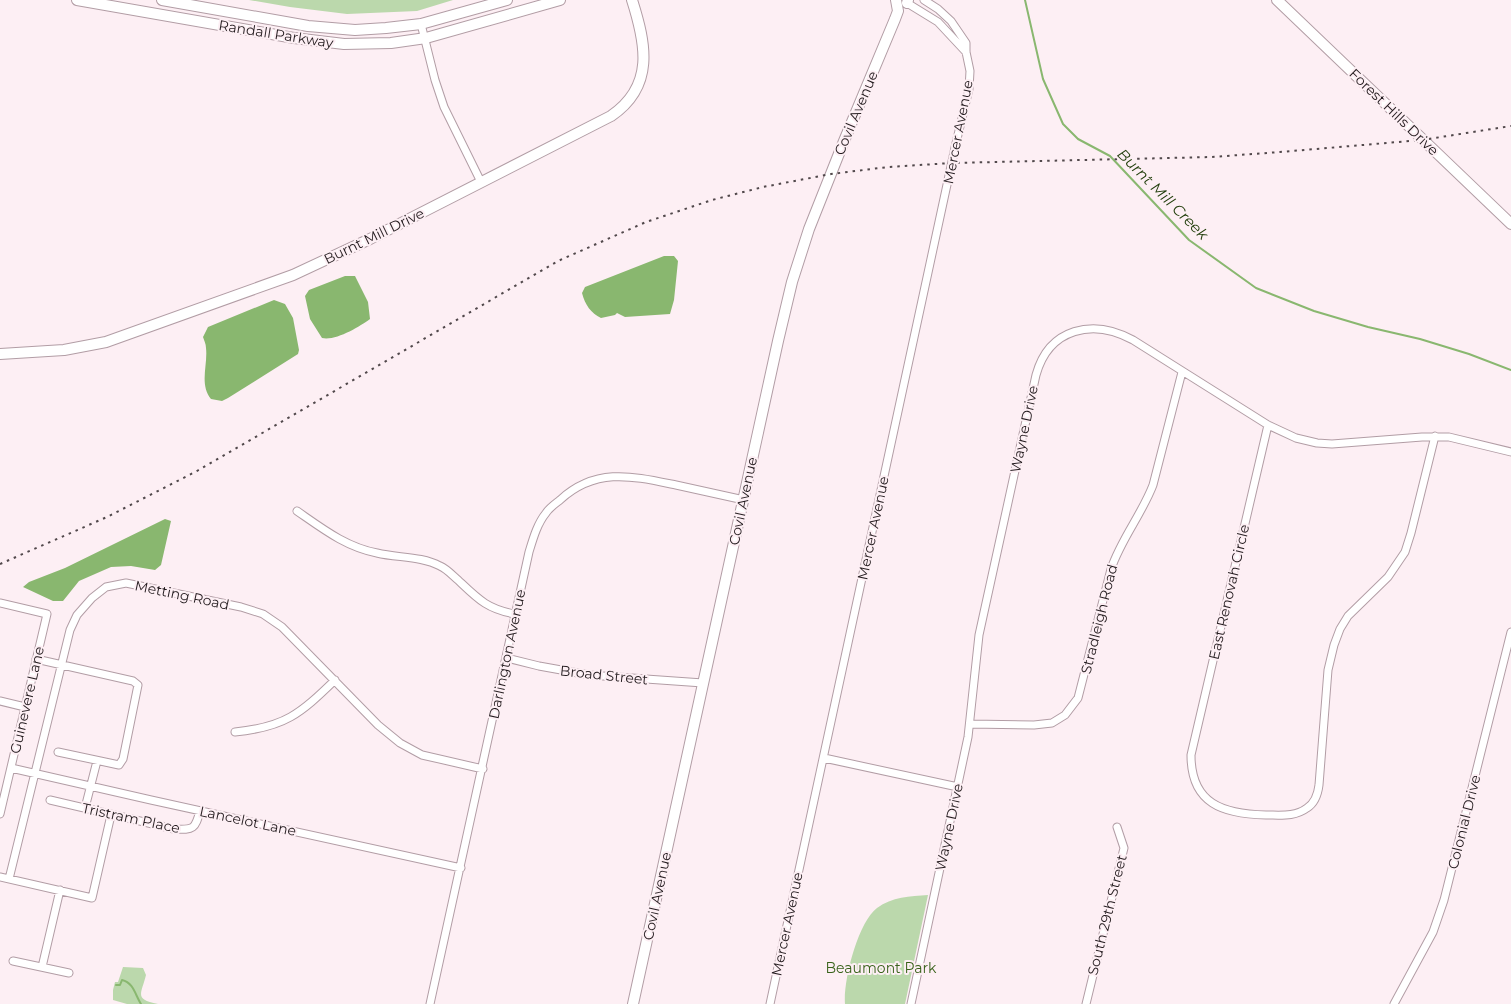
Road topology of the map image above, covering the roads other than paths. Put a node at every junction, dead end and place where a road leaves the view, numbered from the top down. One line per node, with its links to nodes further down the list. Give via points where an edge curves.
1 (77, 0): 10 (main road, Randall Parkway, via 313,42 376,44)
2 (162, 0): 9 (main road, Randall Parkway, via 321,28 368,29)
3 (507, 0): 9 (main road, Randall Parkway)
4 (560, 0): 10 (main road, Randall Parkway)
5 (632, 0): 12 (main road, Burnt Mill Drive, via 641,28 644,55 632,98 611,116)
6 (924, 0): 11 (street, Mercer Avenue, via 951,21 966,43)
7 (1277, 0): 13 (main road, Forest Hills Drive)
8 (901, 3): 11 (street, via 938,22); 19 (main road, Covil Avenue, via 816,210 798,263)
9 (421, 24): 10 (street)
10 (426, 38): 12 (street, via 444,106)
11 (966, 52): 34 (street, Mercer Avenue, via 969,89)
12 (481, 182): 14 (main road, Burnt Mill Drive, via 335,256 249,292 106,342 64,350)
13 (1511, 224)
14 (0, 354)
15 (1182, 372): 16 (street, Wayne Drive); 31 (street, Stradleigh Road, via 1153,485 1111,569 1076,703 1066,716 1048,724); 31 (street, Wayne Drive, via 1126,336 1100,328 1076,331 1049,348 1036,375 979,635)
16 (1268, 425): 17 (street, Wayne Drive, via 1296,438 1317,443); 17 (street, East Renovah Circle, via 1191,759 1198,789 1214,805 1251,815 1292,815 1313,802 1319,785 1328,670 1334,644 1348,616 1388,577 1404,552)
17 (1435, 436): 18 (street, Wayne Drive)
18 (1511, 452)
19 (744, 500): 22 (street, Darlington Avenue, via 643,478 621,476 584,483 546,513 537,528); 28 (main road, Covil Avenue)
20 (297, 511): 22 (street, via 354,546 440,565 482,602 498,611)
21 (0, 603): 25 (street, Guinevere Lane, via 47,614)
22 (515, 614): 24 (street, Darlington Avenue)
23 (1511, 632): 59 (street, Colonial Drive, via 1444,900 1433,932)
24 (506, 658): 28 (street, Broad Street, via 589,675); 37 (street, Darlington Avenue)
25 (36, 659): 26 (street); 30 (street, Guinevere Lane)
26 (62, 665): 27 (street, Metting Road, via 76,616 106,587 126,583 263,614 282,626); 35 (street, via 133,681 138,685 123,759 119,765); 38 (street, Metting Road)
27 (335, 680): 32 (street, via 293,717); 37 (street, Metting Road, via 383,730 409,750)
28 (703, 683): 55 (main road, Covil Avenue)
29 (0, 701): 30 (street)
30 (25, 707): 36 (street, Guinevere Lane)
31 (970, 724): 40 (street, Wayne Drive)
32 (235, 732)
33 (58, 752): 35 (street)
34 (824, 758): 40 (street); 56 (street, Mercer Avenue)
35 (97, 761): 39 (street)
36 (11, 768): 38 (street, Lancelot Lane); 44 (street, Guinevere Lane)
37 (483, 770): 47 (street, Darlington Avenue)
38 (36, 774): 39 (street, Lancelot Lane); 49 (street, Metting Road)
39 (91, 786): 42 (street); 43 (street, Lancelot Lane)
40 (958, 787): 57 (street, Wayne Drive)
41 (50, 800): 42 (street, Tristram Place)
42 (85, 808): 45 (street, Tristram Place)
43 (200, 811): 45 (street, Tristram Place, via 196,826 186,830); 47 (street, Lancelot Lane)
44 (0, 814)
45 (111, 815): 50 (street, via 92,898)
46 (1117, 827): 58 (street, South 29th Street, via 1124,848)
47 (461, 868): 54 (street, Darlington Avenue)
48 (0, 877): 49 (street)
49 (9, 879): 50 (street)
50 (60, 890): 52 (street)
51 (13, 961): 52 (street)
52 (42, 967): 53 (street)
53 (69, 973)
54 (430, 1004)
55 (633, 1004)
56 (770, 1004)
57 (911, 1004)
58 (1086, 1004)
59 (1394, 1004)

